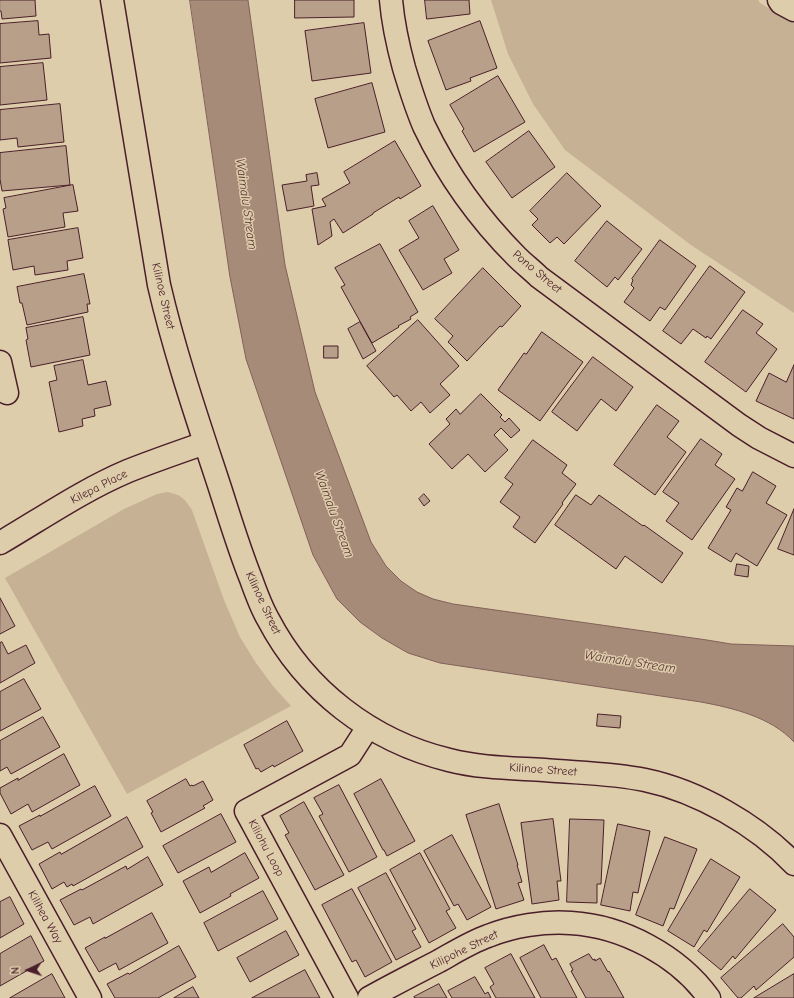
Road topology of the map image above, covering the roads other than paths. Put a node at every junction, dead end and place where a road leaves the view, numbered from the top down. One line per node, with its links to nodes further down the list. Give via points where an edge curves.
1 (112, 0): 7 (street, Kilinoe Street, via 158,285)
2 (391, 0): 8 (street, Pono Street, via 399,51 424,125 453,177 495,234 544,281 739,425)
3 (779, 0): 4 (street)
4 (794, 10)
5 (0, 362): 6 (street)
6 (7, 393)
7 (205, 443): 9 (street, Kilepa Place, via 127,472 82,494); 10 (street, Kilinoe Street, via 244,563 267,618 299,667 318,688)
8 (794, 456)
9 (0, 544)
10 (368, 727): 12 (street, Kilinoe Street, via 412,749 450,761 619,776 673,788 720,808 745,823); 14 (street, Kiliohu Loop, via 350,755 246,811)
11 (0, 835): 13 (street, Kilihea Way)
12 (794, 864)
13 (90, 998)
14 (347, 998)
15 (369, 998): 16 (street, Kilipohe Street, via 487,936 525,926 571,923 599,927 625,935 650,947 669,958)
16 (709, 998)

